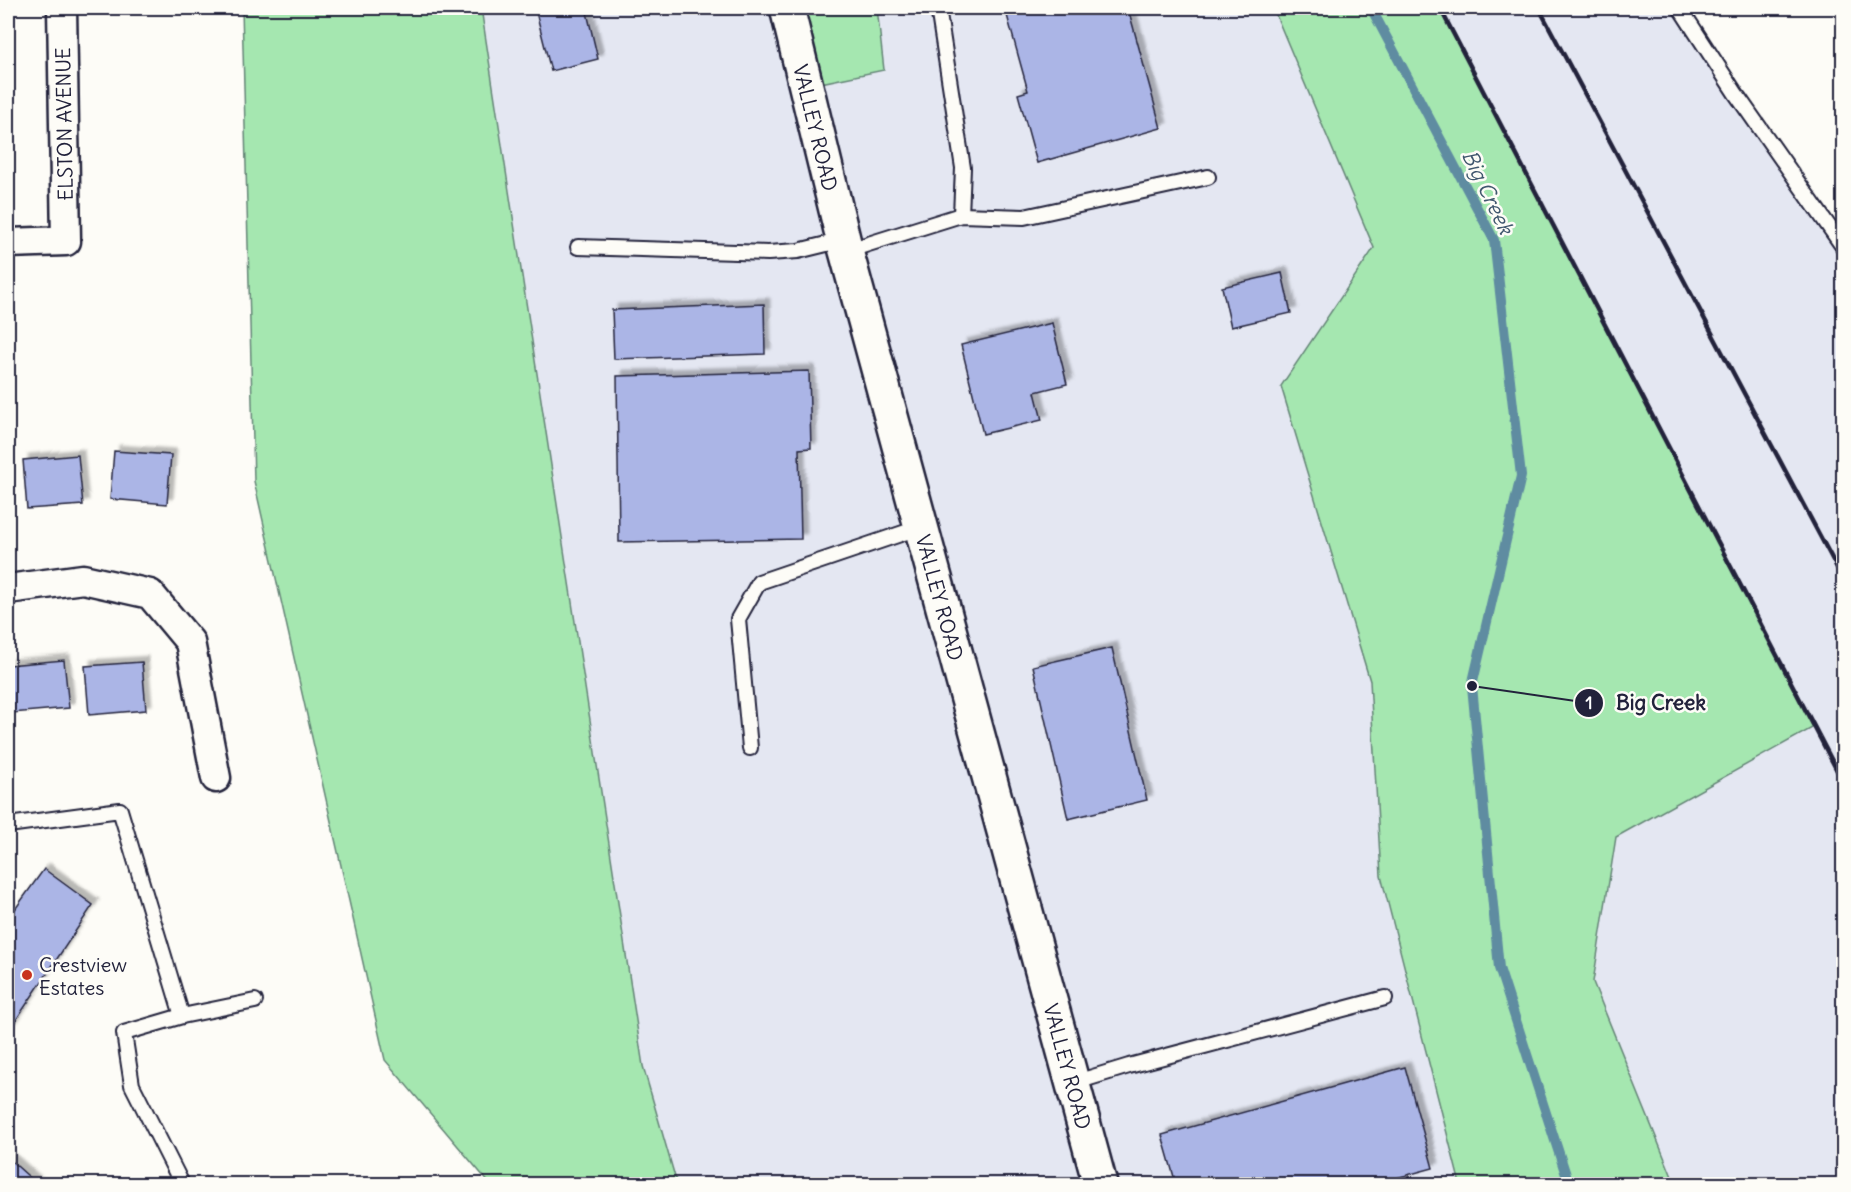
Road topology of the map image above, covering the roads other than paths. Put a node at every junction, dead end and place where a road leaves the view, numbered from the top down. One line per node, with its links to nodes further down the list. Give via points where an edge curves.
1 (62, 8): 7 (street, ELSTON AVENUE, via 66,241)
2 (787, 8): 8 (street, VALLEY ROAD)
3 (938, 8): 6 (lane, via 963,168)
4 (1680, 8): 10 (lane)
5 (1208, 177): 6 (lane, via 1024,217)
6 (960, 215): 8 (lane)
7 (8, 243)
8 (845, 245): 9 (lane, via 768,253); 11 (street, VALLEY ROAD)
9 (578, 248)
10 (1844, 248)
11 (921, 527): 13 (lane, via 759,582 738,619); 19 (street, VALLEY ROAD)
12 (8, 589): 14 (street, via 83,579 150,594 190,642)
13 (750, 748)
14 (216, 777)
15 (8, 825): 18 (lane, via 120,810)
16 (1385, 998): 19 (lane)
17 (255, 1001): 18 (lane)
18 (182, 1017): 20 (lane, via 124,1033 132,1085)
19 (1073, 1083): 21 (street, VALLEY ROAD)
20 (182, 1185)
21 (1100, 1185)

